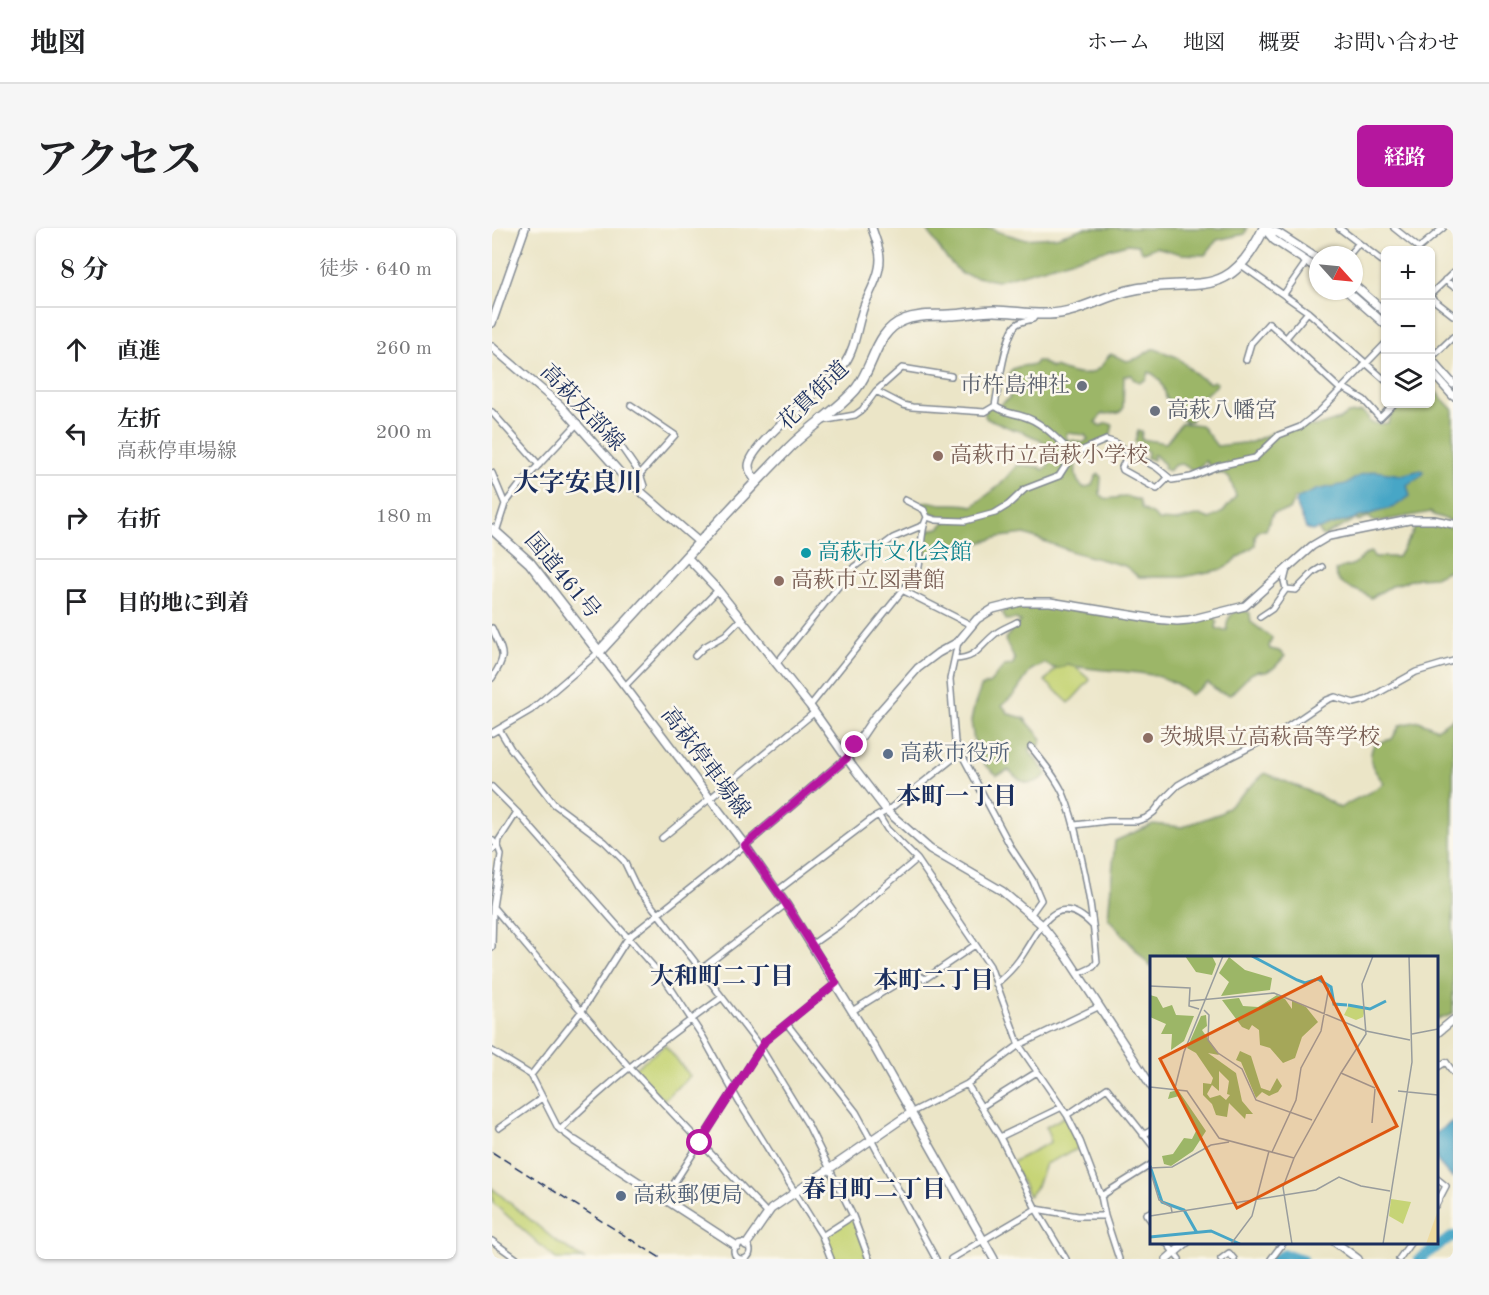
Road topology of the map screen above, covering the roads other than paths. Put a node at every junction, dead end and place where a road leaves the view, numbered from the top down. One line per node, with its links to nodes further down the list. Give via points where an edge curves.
1 (525, 228): 27 (street)
2 (872, 228): 56 (street, via 880,260 851,352 839,370 752,456 749,465)
3 (1264, 228): 10 (street); 12 (street, via 1274,240); 13 (highway, 花貫街道)
4 (1340, 228): 7 (street)
5 (1394, 228): 8 (street)
6 (1443, 228): 9 (street)
7 (1358, 244): 11 (street)
8 (1415, 246)
9 (1422, 246)
10 (1309, 253)
11 (1381, 260)
12 (1307, 261): 19 (street)
13 (1241, 265): 19 (street); 24 (highway, 花貫街道, via 1208,284 1125,291 1065,312)
14 (1453, 273): 15 (street)
15 (1445, 280): 16 (street); 17 (street)
16 (1453, 286)
17 (1435, 291)
18 (1363, 293): 22 (street)
19 (1284, 294): 23 (street)
20 (1435, 299): 25 (street)
21 (1357, 300): 26 (street)
22 (1381, 309)
23 (1308, 312): 28 (street); 34 (street)
24 (1036, 314): 44 (street, via 1014,327); 47 (highway, 花貫街道, via 992,311 904,320 886,332 867,375 855,390)
25 (1453, 315)
26 (1381, 321)
27 (492, 324)
28 (1286, 338): 33 (street, via 1269,322 1251,343); 40 (street)
29 (1453, 338): 32 (street)
30 (492, 347): 48 (street, 高萩友部線)
31 (1381, 348): 34 (street)
32 (1435, 354)
33 (1246, 360)
34 (1367, 363): 38 (street); 40 (street)
35 (1435, 363): 39 (street)
36 (1435, 375): 42 (street)
37 (951, 376): 41 (street, via 902,368)
38 (1381, 376)
39 (1453, 384)
40 (1342, 389): 45 (street, via 1364,400 1380,418); 55 (street, via 1300,427 1279,435 1255,458 1188,478)
41 (876, 391): 44 (street, via 912,407 985,412); 47 (street, via 855,415)
42 (1453, 396)
43 (631, 405): 54 (street, via 675,435)
44 (995, 406): 51 (street, via 1040,425)
45 (1390, 408)
46 (492, 412): 52 (street)
47 (819, 421): 56 (highway, 花貫街道)
48 (578, 423): 52 (street); 57 (street, 高萩友部線)
49 (613, 435): 54 (street)
50 (1129, 453): 51 (street, via 1106,440); 55 (street); 55 (street, via 1122,466 1135,478 1157,489)
51 (1073, 454): 60 (street, via 1059,476 1025,489 995,513 965,521)
52 (539, 465): 59 (street)
53 (492, 473): 59 (street)
54 (640, 474): 57 (street, via 644,486)
55 (1168, 478)
56 (757, 482): 64 (highway, 花貫街道)
57 (639, 491): 64 (street, 高萩友部線)
58 (905, 500): 60 (street, via 924,510)
59 (505, 504): 63 (street)
60 (927, 517): 62 (street)
61 (1453, 524): 67 (street, via 1409,520 1329,536)
62 (924, 525): 70 (street, via 918,571); 81 (street, via 893,538 854,567)
63 (494, 531): 77 (highway, 国道461号, via 530,563)
64 (700, 543): 65 (highway, 花貫街道)
65 (687, 557): 69 (street); 77 (highway, 花貫街道)
66 (1322, 567): 68 (street, via 1296,590)
67 (1287, 569): 68 (street); 74 (street, via 1245,606 1189,620 1036,601 993,609)
68 (1286, 589): 71 (street, via 1272,609)
69 (718, 590): 72 (street); 83 (street)
70 (904, 591): 74 (street); 84 (street)
71 (1260, 617)
72 (741, 619): 78 (street); 81 (street)
73 (1017, 622): 79 (street, via 996,633 973,656)
74 (971, 625): 76 (street)
75 (492, 628): 82 (street, via 503,660)
76 (958, 642): 79 (street); 89 (street, via 928,660 907,679)
77 (599, 652): 83 (street, 高萩停車場線); 85 (street, via 531,710)
78 (695, 656)
79 (955, 659): 88 (street, via 950,695 953,733)
80 (1453, 661): 95 (street, via 1416,672 1366,700 1327,700 1280,732 1178,785 1146,818)
81 (776, 664): 84 (street)
82 (492, 678)
83 (625, 686): 91 (street, 高萩停車場線)
84 (813, 709): 89 (street); 91 (street)
85 (499, 729): 86 (street); 106 (street, via 554,804 624,861 637,888)
86 (492, 734)
87 (1031, 747): 95 (street, via 1052,774)
88 (960, 753): 92 (street); 105 (street, via 1039,892 1041,900)
89 (847, 758): 92 (street); 98 (street)
90 (492, 787): 93 (street)
91 (710, 799): 96 (street); 98 (street, 高萩停車場線)
92 (887, 811): 94 (street); 105 (street, via 930,849 1002,891)
93 (517, 812): 99 (street); 109 (street)
94 (879, 816): 101 (street); 102 (street)
95 (1075, 825): 108 (street)
96 (662, 838)
97 (492, 840): 99 (street)
98 (745, 845): 102 (street, 高萩停車場線); 106 (street)
99 (498, 846): 100 (street); 104 (street, via 501,855)
100 (492, 850)
101 (916, 859): 110 (street); 111 (street)
102 (777, 891): 103 (street, 高萩停車場線)
103 (786, 904): 110 (street, 高萩停車場線); 113 (street)
104 (493, 907): 112 (street); 120 (street)
105 (1031, 914): 107 (street)
106 (659, 915): 109 (street); 113 (street)
107 (1041, 924): 108 (street, via 1060,912 1072,912); 114 (street); 116 (street, via 1019,960)
108 (1094, 928): 114 (street, via 1097,962)
109 (628, 938): 120 (street); 121 (street, via 666,981)
110 (811, 945): 115 (street, 高萩停車場線)
111 (975, 945): 116 (street, via 990,966); 119 (street, via 925,979 914,973)
112 (492, 947)
113 (700, 970): 117 (street)
114 (1078, 974): 118 (street)
115 (836, 983): 119 (street, 高萩停車場線); 123 (street)
116 (996, 984): 125 (street)
117 (721, 998): 121 (street); 126 (street)
118 (1098, 1006): 125 (street); 134 (street)
119 (852, 1011): 139 (street, 高萩停車場線)
120 (581, 1012): 128 (street); 132 (street)
121 (691, 1020): 128 (street); 135 (street)
122 (1453, 1020): 124 (street)
123 (787, 1023): 126 (street); 146 (street, via 851,1104)
124 (1438, 1033)
125 (1019, 1045): 130 (street); 133 (street)
126 (761, 1048): 135 (street); 151 (street, via 798,1106)
127 (492, 1051): 132 (street)
128 (629, 1067): 142 (street); 148 (street)
129 (1438, 1067): 131 (street, via 1446,1062)
130 (1037, 1072): 137 (street); 138 (street)
131 (1453, 1072)
132 (531, 1075): 136 (street)
133 (967, 1084): 137 (street); 139 (street)
134 (1150, 1084)
135 (733, 1091): 148 (street); 153 (street)
136 (542, 1098): 141 (street); 142 (street)
137 (981, 1107): 145 (street)
138 (1060, 1108): 140 (street); 145 (street)
139 (912, 1112): 146 (street); 162 (street, 高萩停車場線)
140 (1067, 1115): 144 (street, via 1107,1088); 154 (street)
141 (499, 1128)
142 (560, 1130): 147 (street)
143 (1150, 1131): 144 (street)
144 (1143, 1135): 149 (street)
145 (1000, 1137): 157 (street)
146 (872, 1140): 151 (street); 175 (street)
147 (575, 1141): 155 (street)
148 (700, 1143): 155 (street); 158 (street)
149 (1150, 1143)
150 (1150, 1165): 154 (street)
151 (830, 1168): 153 (street); 159 (street)
152 (1438, 1179): 156 (street, via 1446,1186)
153 (795, 1192): 158 (street); 161 (street)
154 (1101, 1196): 160 (street)
155 (664, 1200): 169 (street)
156 (1438, 1203)
157 (1036, 1209): 160 (street); 162 (street); 178 (street)
158 (767, 1213): 168 (street)
159 (853, 1216): 161 (street); 174 (street)
160 (1105, 1216): 179 (street)
161 (822, 1236): 173 (street)
162 (983, 1240): 176 (street); 177 (street, 高萩停車場線)
163 (492, 1241): 171 (street)
164 (1168, 1244): 170 (street)
165 (1282, 1244): 183 (street)
166 (1338, 1244): 184 (street)
167 (1408, 1244): 185 (street)
168 (746, 1245): 169 (street); 172 (street, via 749,1254)
169 (737, 1246): 172 (street, via 736,1255)
170 (1177, 1256): 180 (street)
171 (517, 1259)
172 (743, 1259)
173 (831, 1259)
174 (869, 1259)
175 (936, 1259)
176 (951, 1259)
177 (994, 1259)
178 (1066, 1259)
179 (1119, 1259)
180 (1167, 1259)
181 (1221, 1259): 182 (street, via 1229,1253)
182 (1234, 1259)
183 (1271, 1259)
184 (1358, 1259)
185 (1399, 1259)

